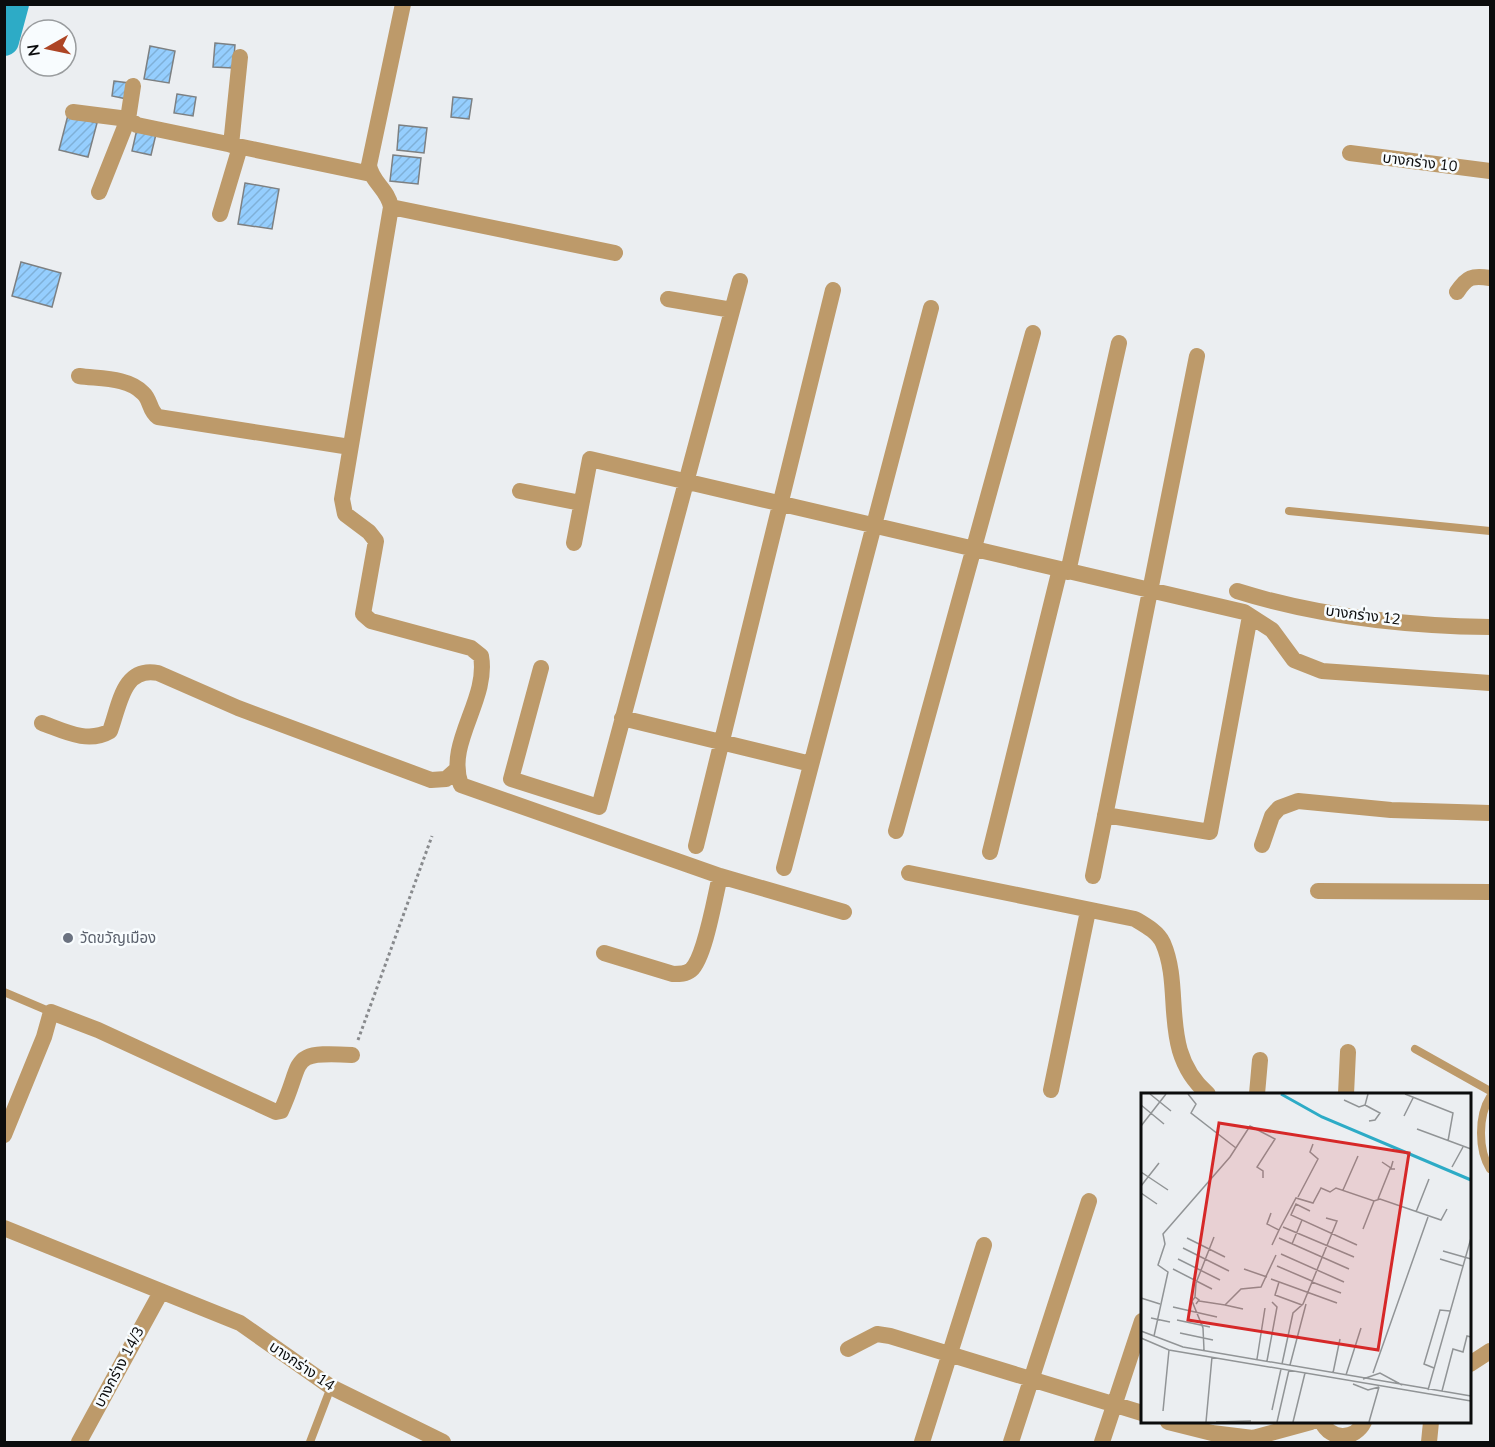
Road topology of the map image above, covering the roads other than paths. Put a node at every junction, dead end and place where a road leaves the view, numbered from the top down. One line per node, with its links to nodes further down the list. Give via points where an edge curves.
1 (403, 4): 9 (street, via 369,165)
2 (240, 57): 6 (street)
3 (133, 86): 5 (street)
4 (73, 112): 5 (street)
5 (128, 119): 6 (street); 10 (street)
6 (235, 146): 9 (street); 12 (street)
7 (1350, 153): 8 (street, บางกร่าง 10)
8 (1491, 171)
9 (371, 174): 11 (street, via 389,195)
10 (99, 192)
11 (391, 207): 13 (street); 25 (street)
12 (220, 214)
13 (615, 253)
14 (1491, 278): 17 (street, via 1471,276)
15 (740, 281): 20 (street)
16 (833, 290): 29 (street)
17 (1457, 292)
18 (668, 299): 20 (street)
19 (930, 308): 31 (street)
20 (732, 310): 26 (street)
21 (1033, 333): 34 (street)
22 (1119, 343): 35 (street)
23 (1197, 356): 36 (street)
24 (79, 376): 25 (street, via 126,383 143,393 158,417)
25 (350, 447): 46 (street, via 342,499 345,514 376,541 363,614 371,621 471,648 482,656 479,689)
26 (686, 481): 28 (street, via 590,459); 29 (street); 42 (street)
27 (520, 490): 28 (street)
28 (581, 503): 33 (street)
29 (781, 504): 31 (street); 44 (street)
30 (1289, 511): 32 (lane)
31 (874, 525): 34 (street); 45 (street)
32 (1491, 531)
33 (574, 543)
34 (974, 549): 35 (street); 49 (street)
35 (1064, 571): 36 (street); 52 (street)
36 (1149, 591): 38 (street); 48 (street)
37 (1237, 591): 39 (street, บางกร่าง 12, via 1330,612 1455,627)
38 (1250, 616): 41 (street, via 1272,630 1294,660 1322,671); 48 (street, via 1210,832)
39 (1491, 627)
40 (541, 668): 42 (street, via 512,779 599,807)
41 (1491, 683)
42 (622, 718): 44 (street)
43 (42, 723): 46 (street, via 83,737 105,734 110,731 128,681 146,671 431,780 446,779)
44 (722, 743): 45 (street); 51 (street)
45 (811, 764): 53 (street)
46 (455, 771): 55 (street, via 461,785)
47 (1491, 813): 50 (street, via 1391,810 1298,801 1279,808 1272,816)
48 (1105, 815): 56 (street)
49 (896, 831)
50 (1262, 844)
51 (696, 846)
52 (990, 852)
53 (784, 868)
54 (909, 873): 59 (street)
55 (720, 876): 60 (street); 61 (street, via 693,969 673,974)
56 (1093, 876)
57 (1318, 891): 58 (street)
58 (1491, 892)
59 (1088, 911): 68 (street); 70 (street, via 1135,919 1162,942 1177,1042 1191,1074)
60 (844, 912)
61 (604, 953)
62 (4, 992): 63 (lane)
63 (51, 1012): 66 (street, via 276,1112 281,1111 299,1062 321,1053); 74 (street)
64 (1415, 1049): 69 (lane)
65 (1348, 1052): 72 (street)
66 (352, 1055)
67 (1260, 1060): 71 (street)
68 (1051, 1090)
69 (1491, 1092)
70 (1206, 1093)
71 (1257, 1093)
72 (1346, 1093)
73 (1491, 1097): 75 (lane, via 1482,1120 1482,1143 1485,1161)
74 (4, 1135)
75 (1491, 1169)
76 (1089, 1201): 85 (street)
77 (4, 1228): 79 (street, บางกร่าง 14)
78 (984, 1245): 83 (street)
79 (161, 1292): 86 (street, บางกร่าง 14, via 240,1323); 97 (street, บางกร่าง 14/3)
80 (1141, 1327): 87 (street)
81 (848, 1349): 83 (street, via 877,1334)
82 (1491, 1351): 84 (street)
83 (951, 1355): 85 (street); 100 (street)
84 (1471, 1363)
85 (1032, 1378): 87 (street); 101 (street)
86 (331, 1387): 98 (lane); 99 (street, บางกร่าง 14)
87 (1115, 1403): 88 (street); 102 (street)
88 (1141, 1412)
89 (1171, 1423): 94 (street)
90 (1308, 1423): 96 (street)
91 (1323, 1423): 95 (street)
92 (1363, 1423): 95 (street, via 1358,1431)
93 (1431, 1423): 103 (street)
94 (1197, 1431): 96 (street)
95 (1342, 1439)
96 (1253, 1440)
97 (78, 1443)
98 (310, 1443)
99 (443, 1443)
100 (922, 1443)
101 (1011, 1443)
102 (1102, 1443)
103 (1429, 1443)

